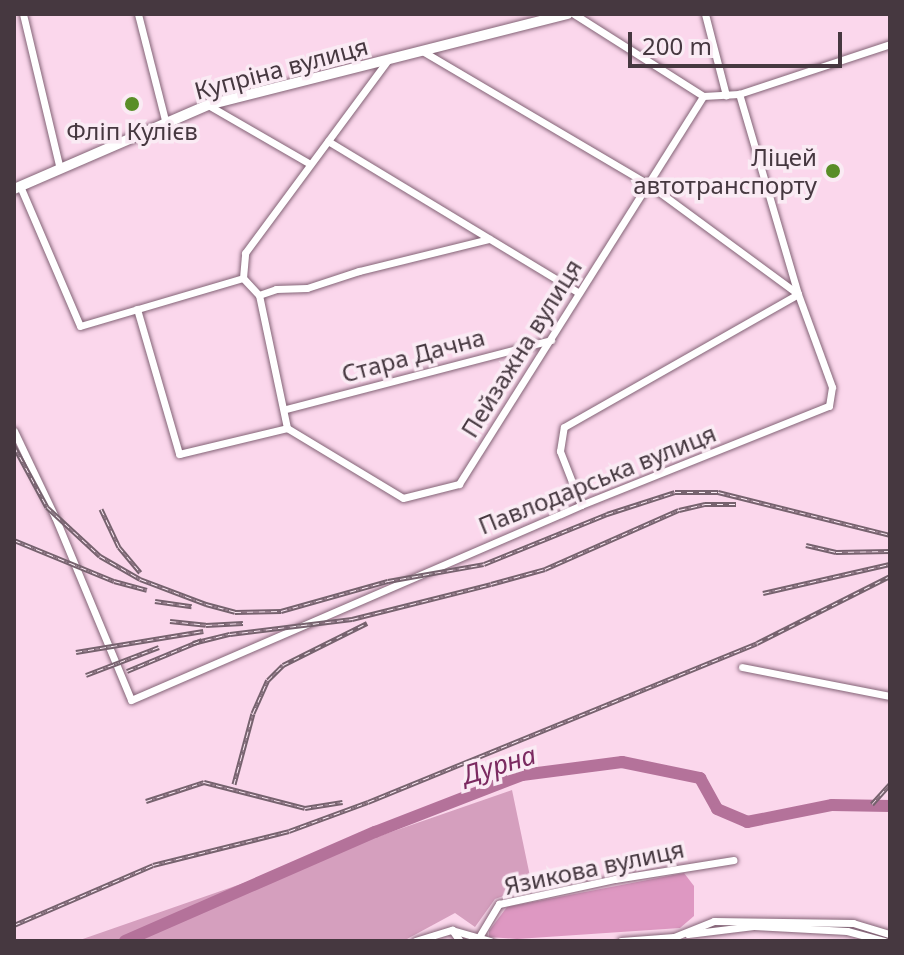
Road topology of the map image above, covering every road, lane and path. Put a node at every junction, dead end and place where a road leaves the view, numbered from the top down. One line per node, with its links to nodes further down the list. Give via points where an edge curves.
1 (23, 14): 16 (street)
2 (138, 14): 13 (street)
3 (568, 14): 7 (main road, Купріна вулиця)
4 (574, 14): 11 (street)
5 (705, 14): 10 (street)
6 (890, 44): 9 (street)
7 (422, 51): 8 (main road, Купріна вулиця); 17 (street)
8 (388, 60): 12 (main road, Купріна вулиця); 14 (street)
9 (739, 94): 10 (street); 22 (street)
10 (726, 95): 11 (street)
11 (703, 96): 17 (street, Пейзажна вулиця)
12 (208, 105): 13 (main road, Купріна вулиця); 15 (street)
13 (166, 124): 16 (main road, Купріна вулиця)
14 (328, 141): 15 (street); 19 (street)
15 (310, 164): 20 (street, via 245,253)
16 (60, 169): 18 (main road, Купріна вулиця)
17 (648, 184): 21 (street, Пейзажна вулиця); 22 (street)
18 (17, 188): 24 (street, via 80,326)
19 (489, 239): 21 (street); 23 (street, via 307,288)
20 (243, 278): 23 (street); 24 (street)
21 (579, 293): 25 (street, Пейзажна вулиця)
22 (798, 294): 29 (street, via 564,427 560,451); 29 (street, Павлодарська вулиця, via 832,387 829,406)
23 (259, 295): 26 (street)
24 (137, 309): 27 (street, via 179,454)
25 (551, 340): 26 (street, Стара Дачна); 27 (street, Пейзажна вулиця, via 459,484 403,498)
26 (286, 409): 27 (street)
27 (287, 428)
28 (14, 431): 29 (street, Павлодарська вулиця, via 131,700)
29 (581, 505)
30 (742, 667): 31 (street)
31 (890, 696)
32 (733, 860): 36 (street, Язикова вулиця, via 499,904)
33 (452, 930): 36 (street); 38 (street); 39 (street)
34 (711, 930): 37 (street); 42 (street); 43 (street, via 792,927 847,931)
35 (890, 934): 37 (street, via 853,923 783,920 714,921)
36 (479, 937): 40 (street)
37 (674, 937): 41 (street)
38 (415, 941)
39 (460, 941)
40 (490, 941)
41 (621, 941)
42 (713, 941)
43 (881, 941)

